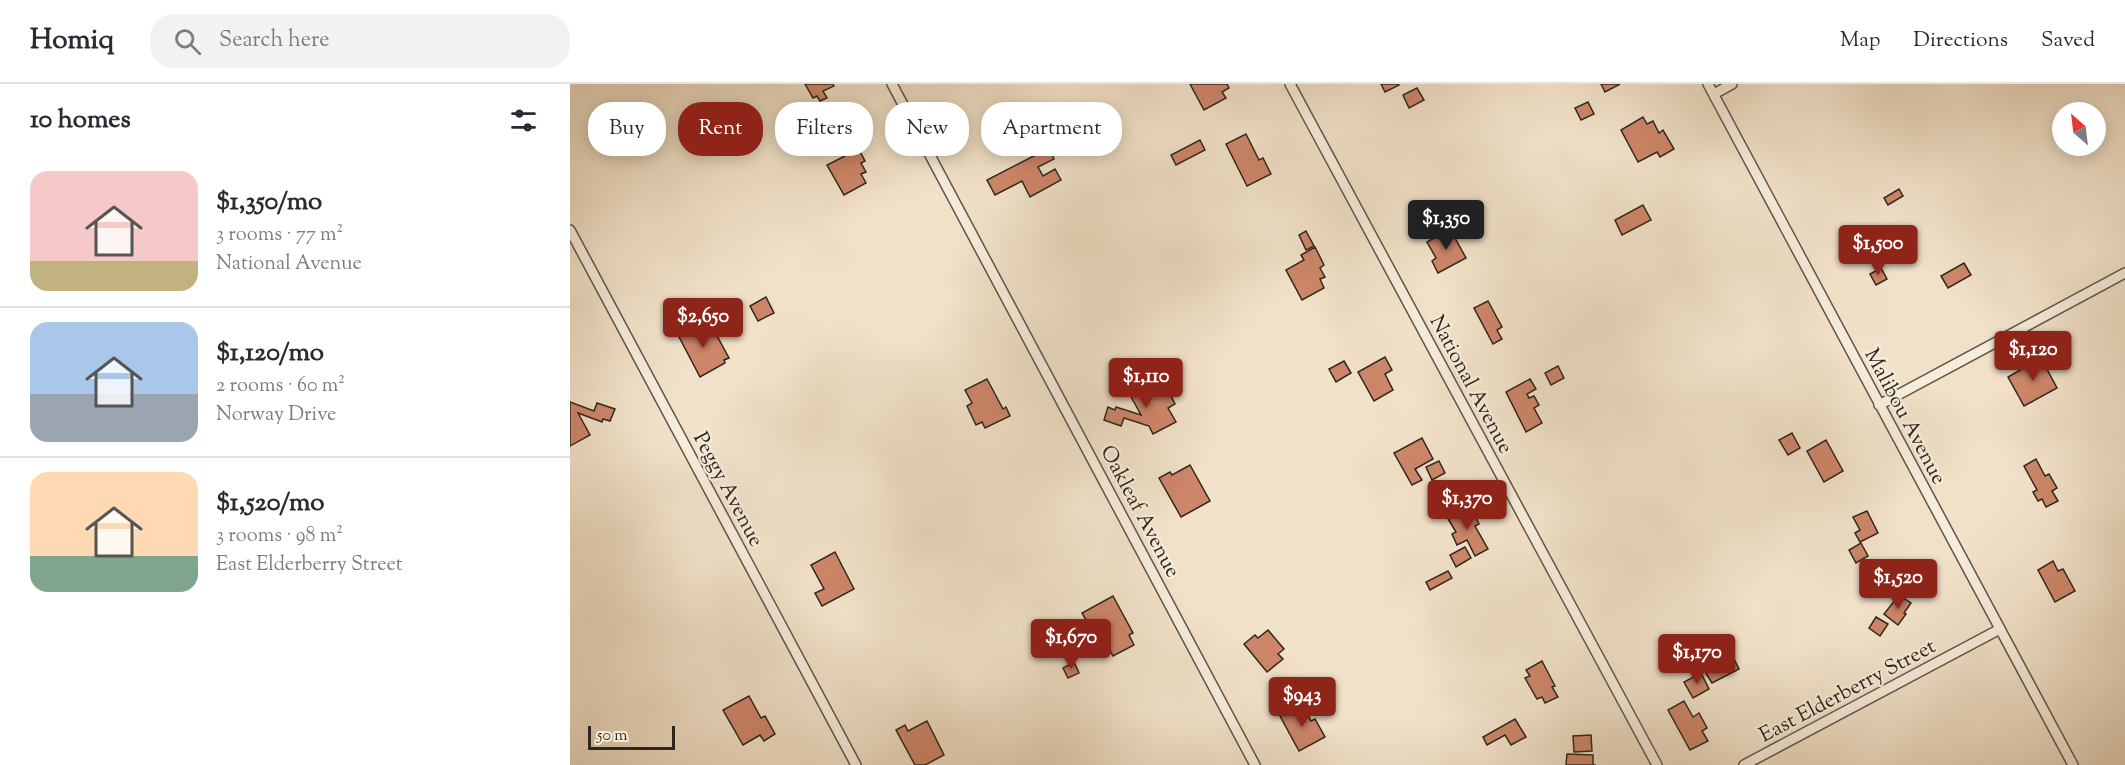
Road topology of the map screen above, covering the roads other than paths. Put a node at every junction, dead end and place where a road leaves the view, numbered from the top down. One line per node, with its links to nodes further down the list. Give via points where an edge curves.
1 (892, 84): 11 (street, Oakleaf Avenue)
2 (1290, 84): 12 (street, National Avenue)
3 (1708, 84): 5 (street, Malibou Avenue)
4 (1732, 84): 5 (street)
5 (1714, 94): 8 (street, Malibou Avenue)
6 (570, 230): 10 (street, Peggy Avenue)
7 (2125, 273): 8 (street)
8 (1879, 405): 9 (street, Malibou Avenue)
9 (2000, 629): 13 (street, East Elderberry Street); 14 (street, Malibou Avenue)
10 (856, 765)
11 (1256, 765)
12 (1656, 765)
13 (1744, 765)
14 (2073, 765)

